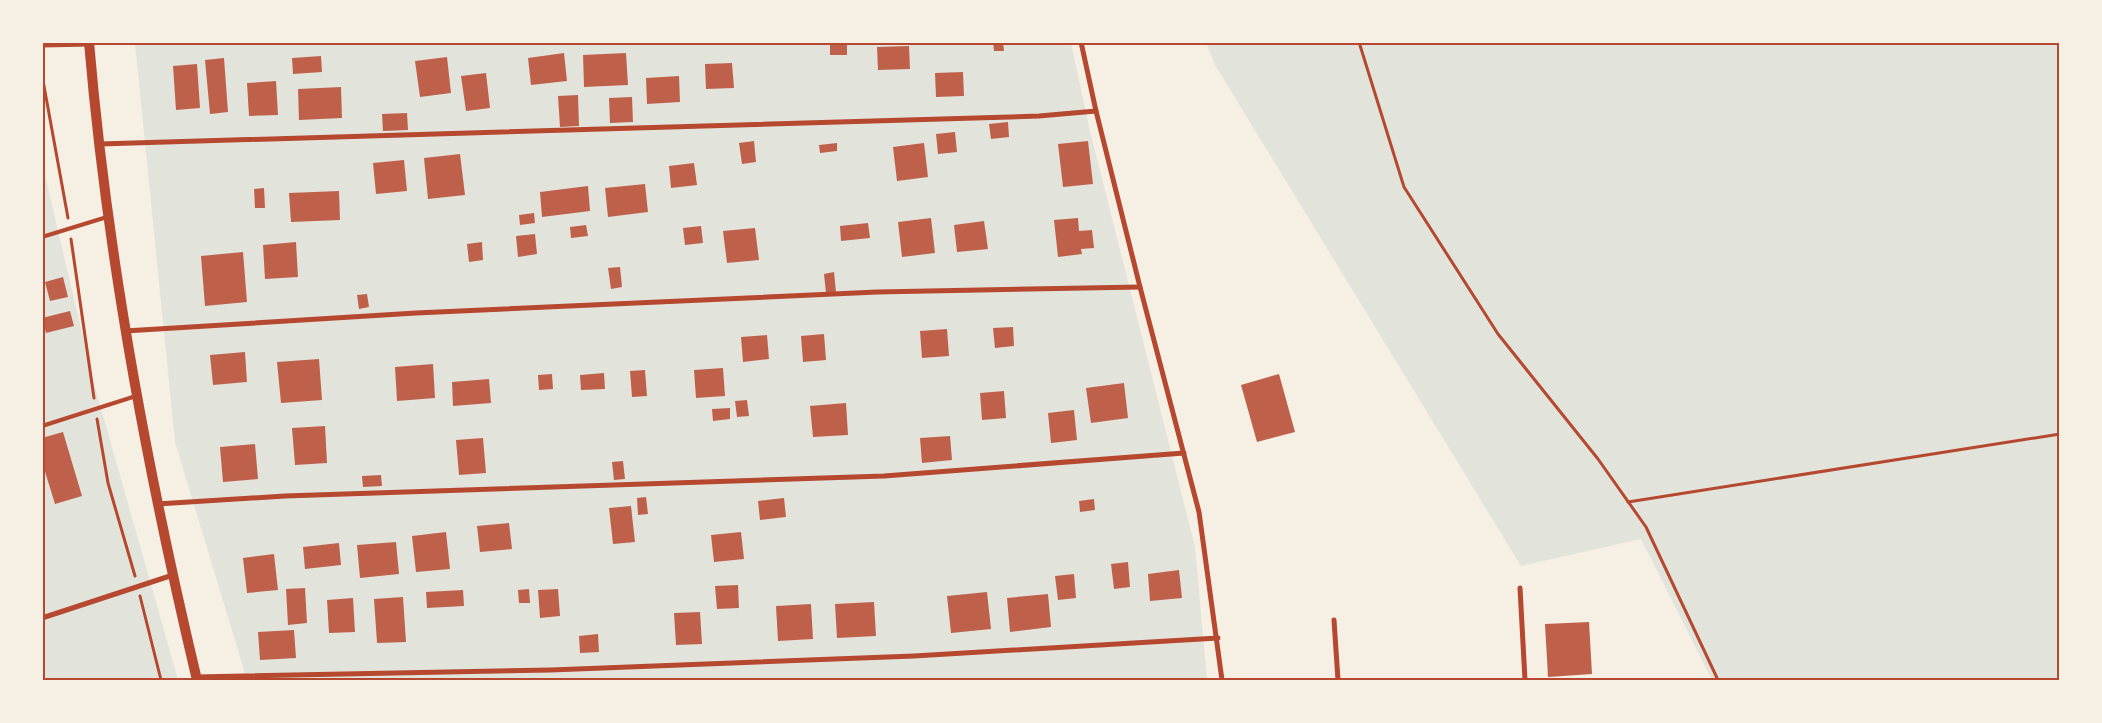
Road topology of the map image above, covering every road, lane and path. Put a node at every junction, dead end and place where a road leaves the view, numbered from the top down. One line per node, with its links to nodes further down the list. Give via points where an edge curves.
1 (1082, 42): 6 (street)
2 (1359, 42): 18 (path, via 1404,187 1498,334 1598,458)
3 (87, 43): 4 (street); 7 (main road)
4 (42, 45)
5 (42, 76): 9 (path)
6 (1096, 111): 7 (street, via 1039,116); 11 (street)
7 (99, 144): 8 (main road)
8 (108, 216): 9 (lane); 12 (main road)
9 (70, 228): 10 (lane); 14 (path)
10 (42, 237)
11 (1140, 287): 12 (street, via 877,292); 17 (street)
12 (124, 331): 13 (main road)
13 (136, 396): 14 (lane); 19 (main road)
14 (95, 409): 15 (lane); 21 (path, via 108,483)
15 (42, 426)
16 (2060, 434): 18 (path)
17 (1184, 453): 19 (street, via 884,476 285,496); 25 (street, via 1199,512)
18 (1628, 502): 31 (path, via 1646,527)
19 (157, 504): 20 (main road)
20 (173, 575): 21 (street); 26 (main road)
21 (138, 586): 23 (street); 27 (path)
22 (1520, 588): 30 (street)
23 (42, 618)
24 (1334, 620): 29 (street)
25 (1218, 638): 26 (street, via 914,656); 28 (street)
26 (197, 679)
27 (161, 680)
28 (1222, 680)
29 (1338, 680)
30 (1525, 680)
31 (1718, 680)

